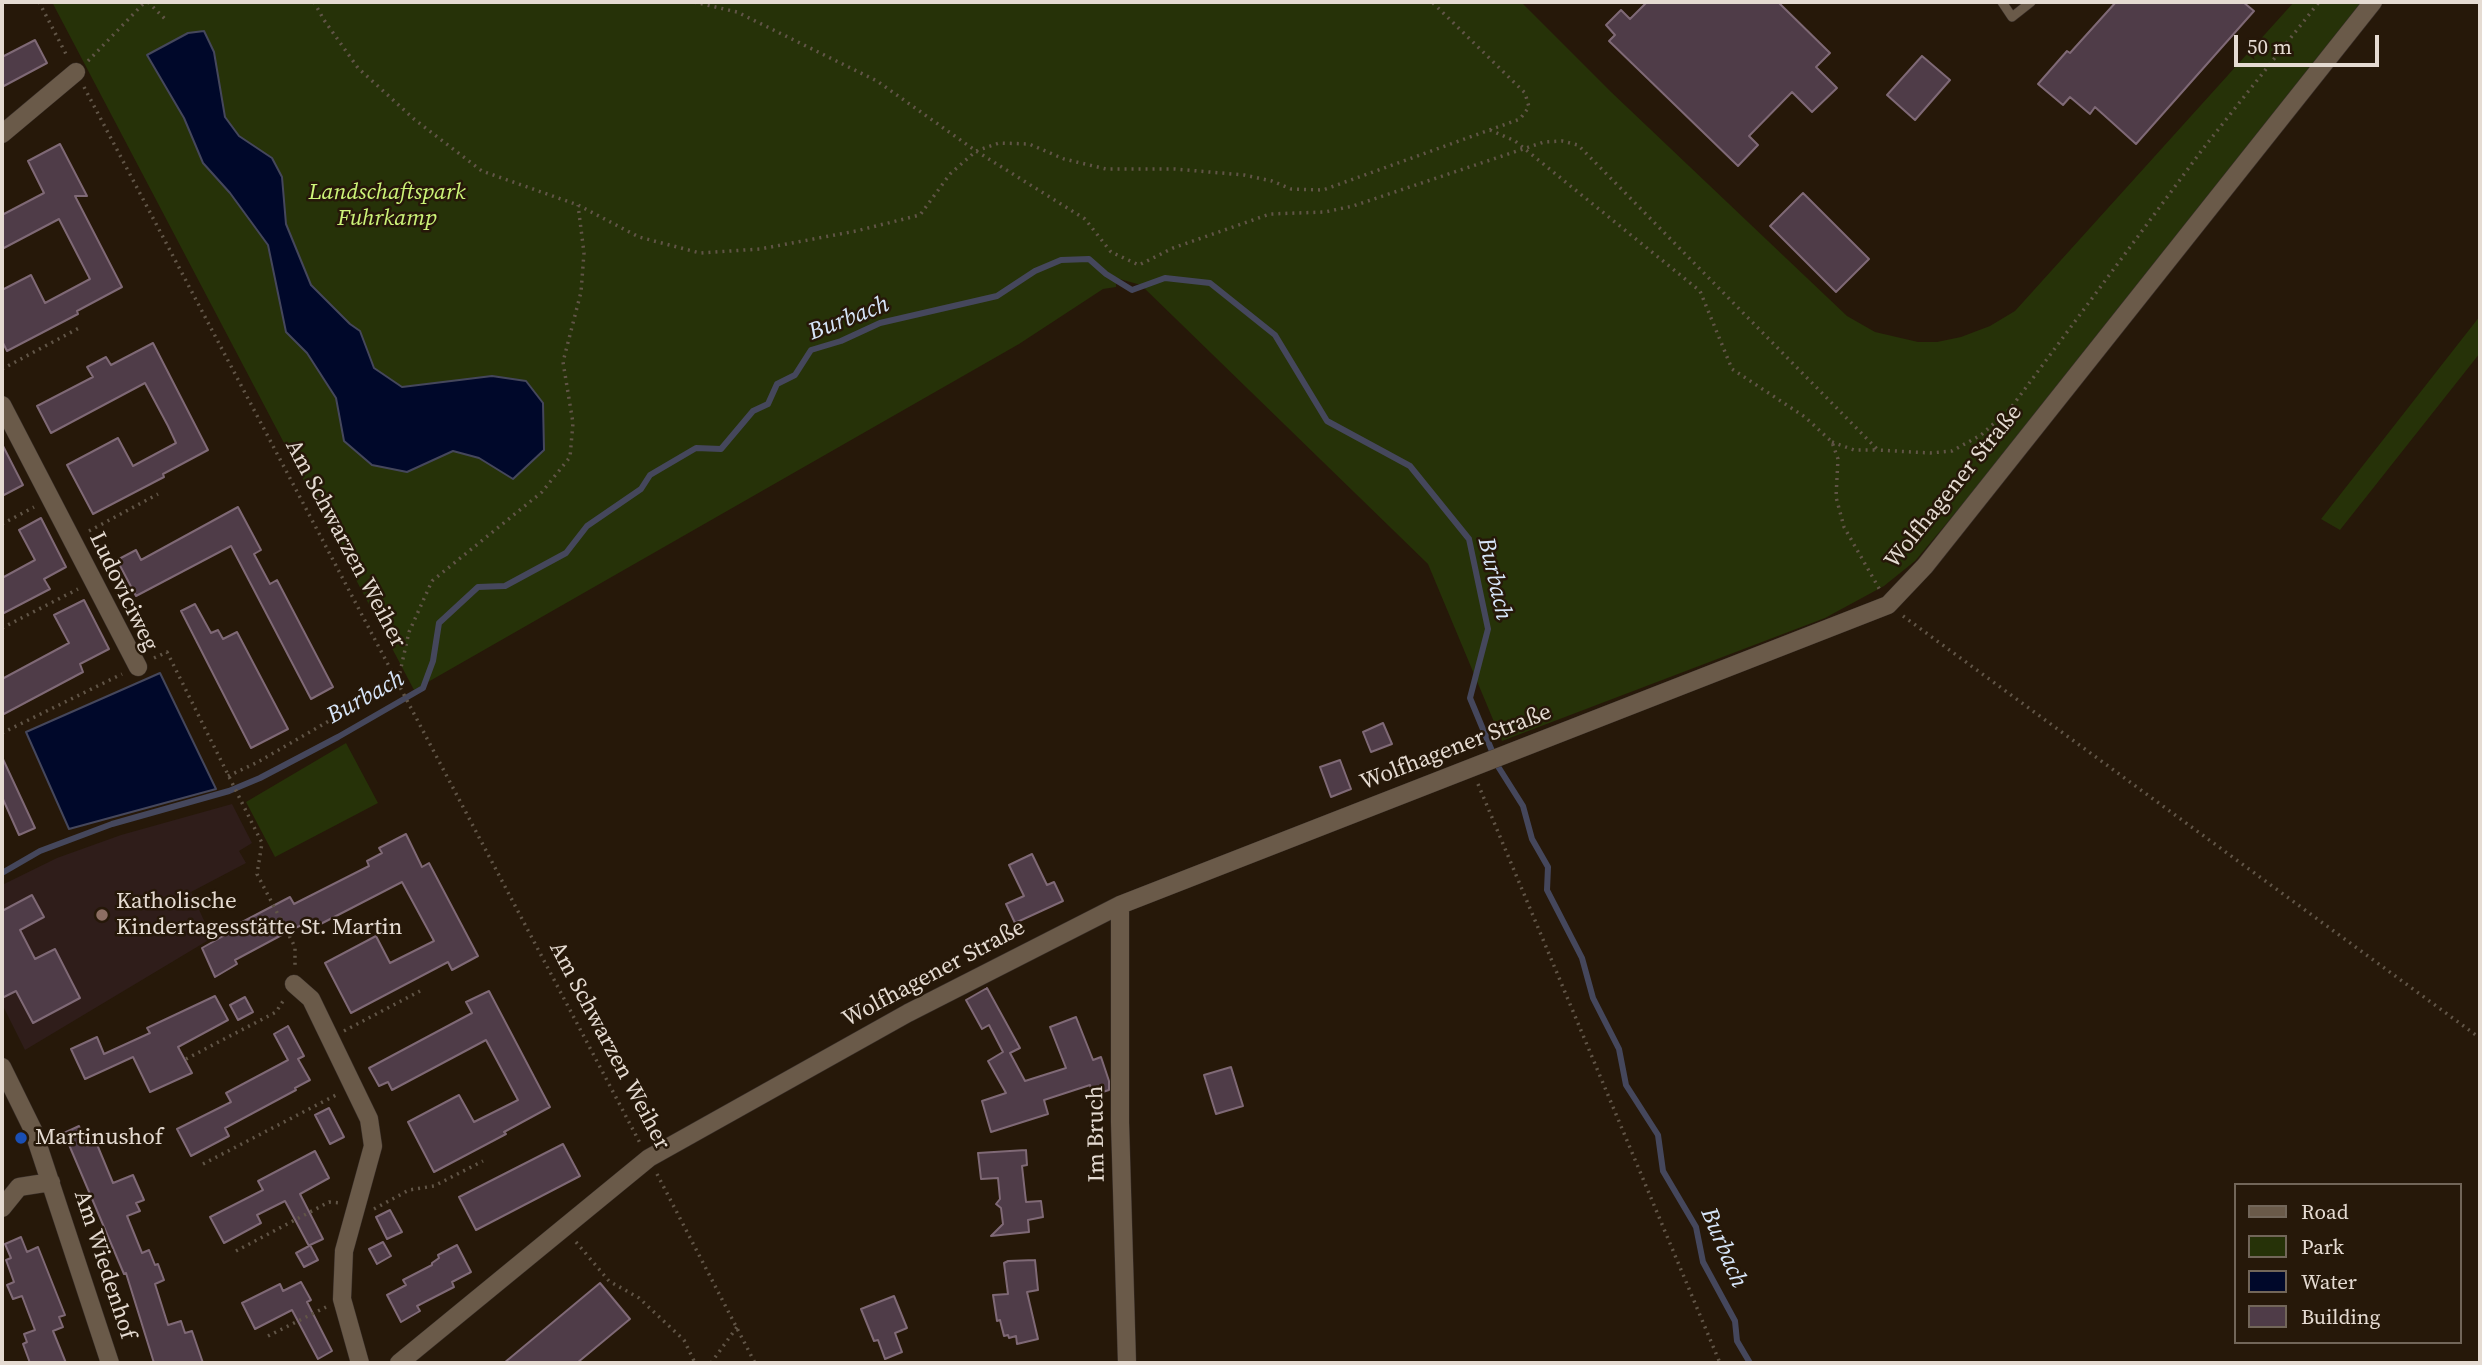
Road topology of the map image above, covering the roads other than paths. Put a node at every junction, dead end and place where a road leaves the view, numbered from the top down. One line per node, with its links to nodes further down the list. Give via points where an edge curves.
1 (2002, 2): 2 (lane, via 2012,17)
2 (2031, 2)
3 (2373, 2): 8 (street, Wolfhagener Straße, via 1925,566 1888,605)
4 (76, 72): 5 (street)
5 (2, 134)
6 (2, 405): 7 (street, Ludoviciweg)
7 (138, 667)
8 (1120, 905): 15 (street, Wolfhagener Straße, via 908,1013 649,1158); 16 (street, Im Bruch)
9 (294, 984): 14 (street, via 311,999 369,1119 373,1146 344,1251 342,1299)
10 (2, 1068): 11 (street, Am Wiedenhof, via 33,1130)
11 (51, 1182): 12 (street, via 19,1187); 13 (street, Am Wiedenhof)
12 (2, 1208)
13 (110, 1363)
14 (360, 1363)
15 (399, 1363)
16 (1127, 1363)

